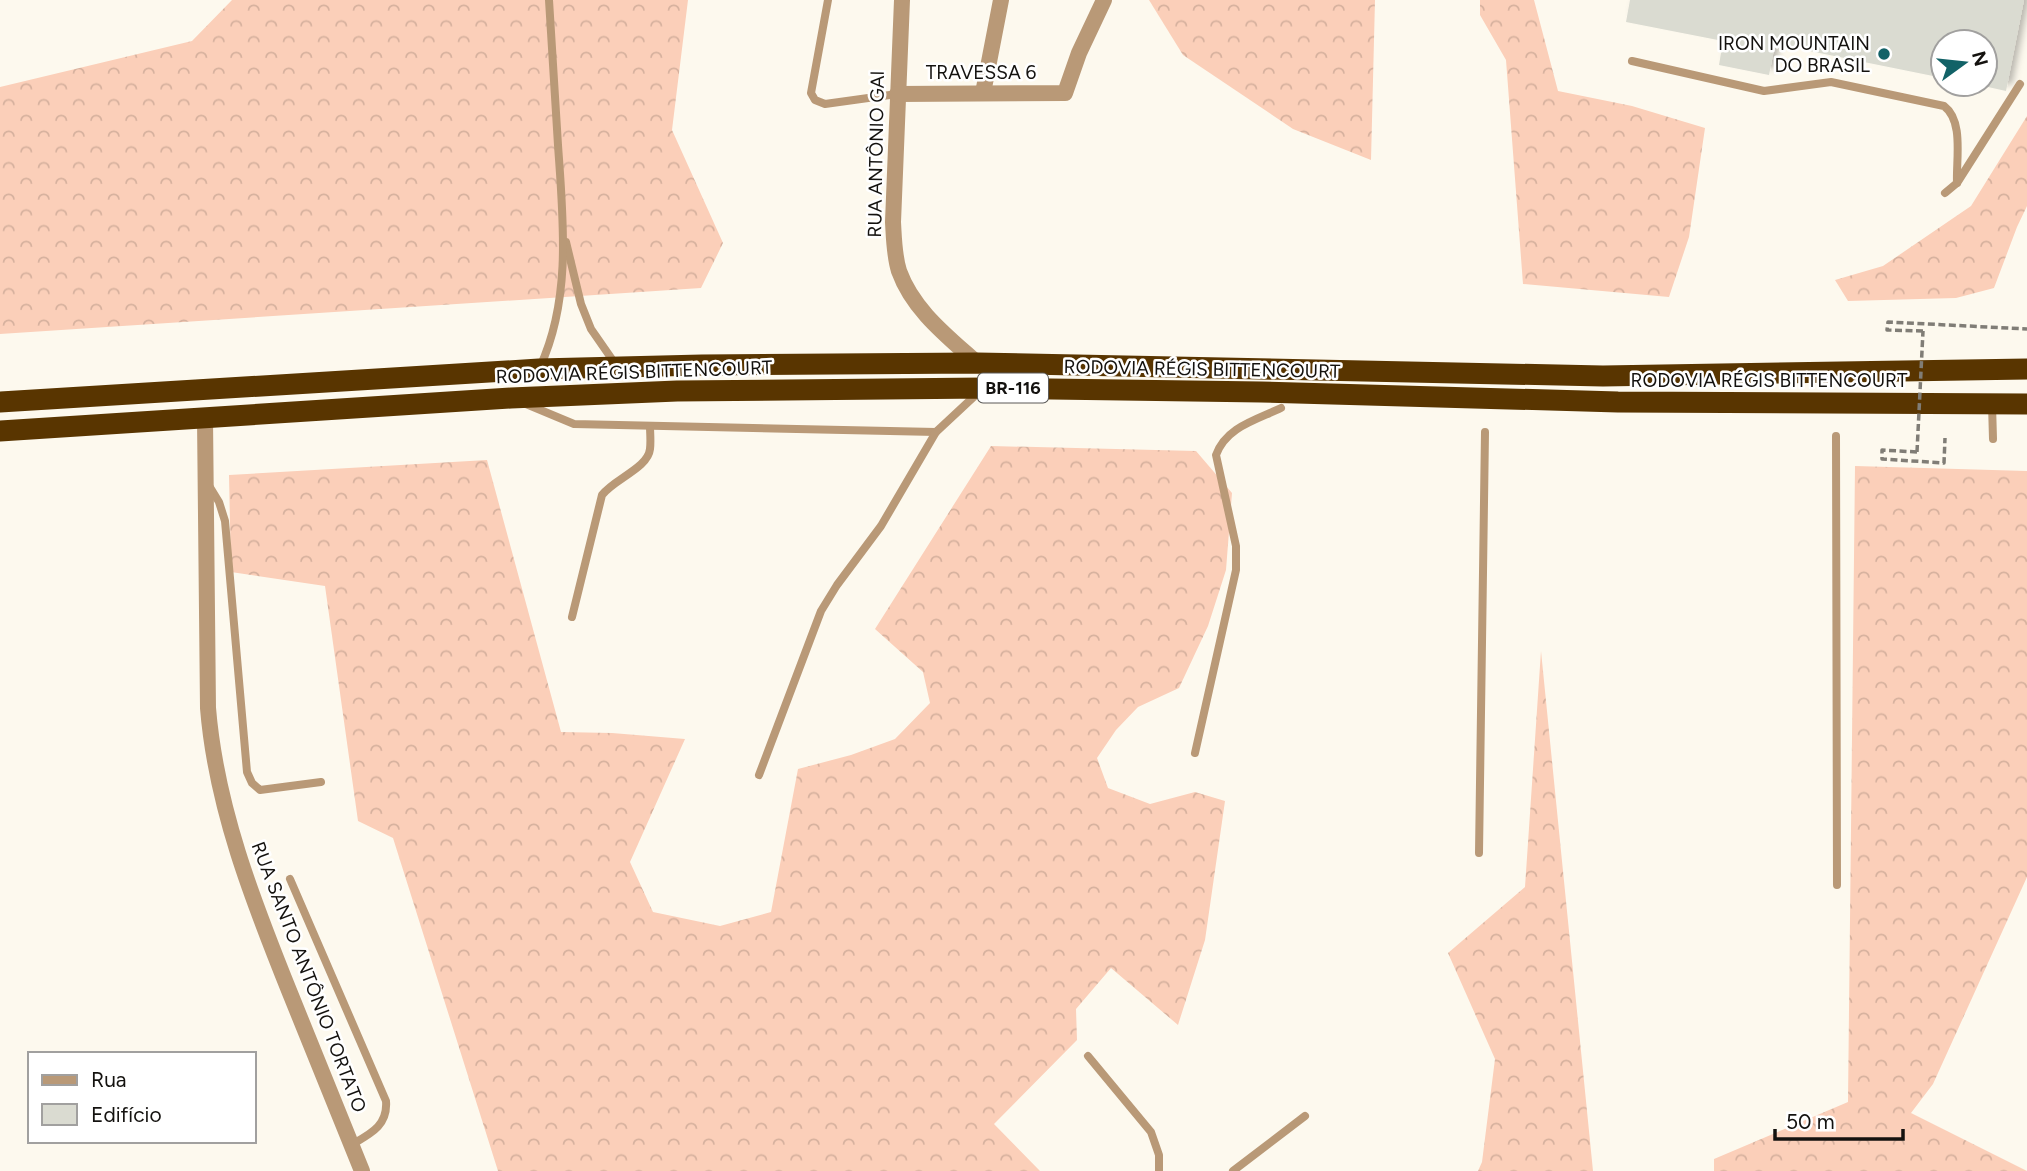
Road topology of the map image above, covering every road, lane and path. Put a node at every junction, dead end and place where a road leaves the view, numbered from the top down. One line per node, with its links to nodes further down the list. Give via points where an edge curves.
1 (549, 0): 12 (lane)
2 (828, 0): 9 (lane, via 811,93 815,100 825,104)
3 (902, 0): 9 (street, RUA ANTÔNIO GAI)
4 (1000, 0): 8 (street)
5 (1104, 0): 8 (street, TRAVESSA 6, via 1065,93)
6 (1632, 61): 10 (lane, via 1764,90 1831,82 1944,106 1956,122)
7 (2020, 84): 10 (lane)
8 (983, 93): 9 (street, TRAVESSA 6)
9 (897, 94): 14 (street, RUA ANTÔNIO GAI, via 893,222 899,270 937,328)
10 (1956, 183): 11 (lane)
11 (1945, 193)
12 (564, 233): 15 (lane, via 591,329); 16 (lane, via 557,317)
13 (2027, 329): 30 (path, bridge, via 1888,322 1887,330 1923,331 1917,452 1882,450 1882,459 1944,463)
14 (977, 362): 15 (highway, RODOVIA RÉGIS BITTENCOURT / BR-116); 17 (highway, RODOVIA RÉGIS BITTENCOURT / BR-116, via 1604,376)
15 (618, 367): 16 (highway, RODOVIA RÉGIS BITTENCOURT / BR-116)
16 (539, 369): 20 (highway, RODOVIA RÉGIS BITTENCOURT / BR-116)
17 (2027, 369)
18 (984, 388): 19 (highway, RODOVIA RÉGIS BITTENCOURT / BR-116); 21 (highway, RODOVIA RÉGIS BITTENCOURT / BR-116, via 1618,402); 27 (lane)
19 (511, 398): 24 (highway, RODOVIA RÉGIS BITTENCOURT / BR-116); 25 (lane, via 574,424)
20 (0, 402)
21 (1992, 404): 22 (highway, RODOVIA RÉGIS BITTENCOURT / BR-116); 31 (lane)
22 (2027, 404)
23 (1281, 408): 34 (lane, via 1234,430 1221,441 1216,455 1236,546 1236,570)
24 (205, 419): 26 (highway, RODOVIA RÉGIS BITTENCOURT / BR-116); 32 (street, RUA SANTO ANTÔNIO TORTATO)
25 (650, 426): 27 (lane); 33 (lane, via 645,462 602,495)
26 (0, 432)
27 (936, 432): 35 (lane, via 881,527 821,611)
28 (1485, 432): 37 (lane)
29 (1836, 436): 39 (lane)
30 (1945, 438)
31 (1993, 439)
32 (206, 481): 36 (lane, via 225,521 247,772 260,790); 42 (street, RUA SANTO ANTÔNIO TORTATO, via 208,708 221,792 255,903)
33 (572, 617)
34 (1195, 753)
35 (759, 775)
36 (321, 782)
37 (1479, 853)
38 (290, 879): 42 (lane, via 386,1101 383,1122)
39 (1837, 885)
40 (1088, 1056): 44 (lane, via 1151,1132)
41 (1305, 1116): 45 (lane)
42 (351, 1145): 43 (street, RUA SANTO ANTÔNIO TORTATO)
43 (362, 1171)
44 (1159, 1171)
45 (1233, 1171)

